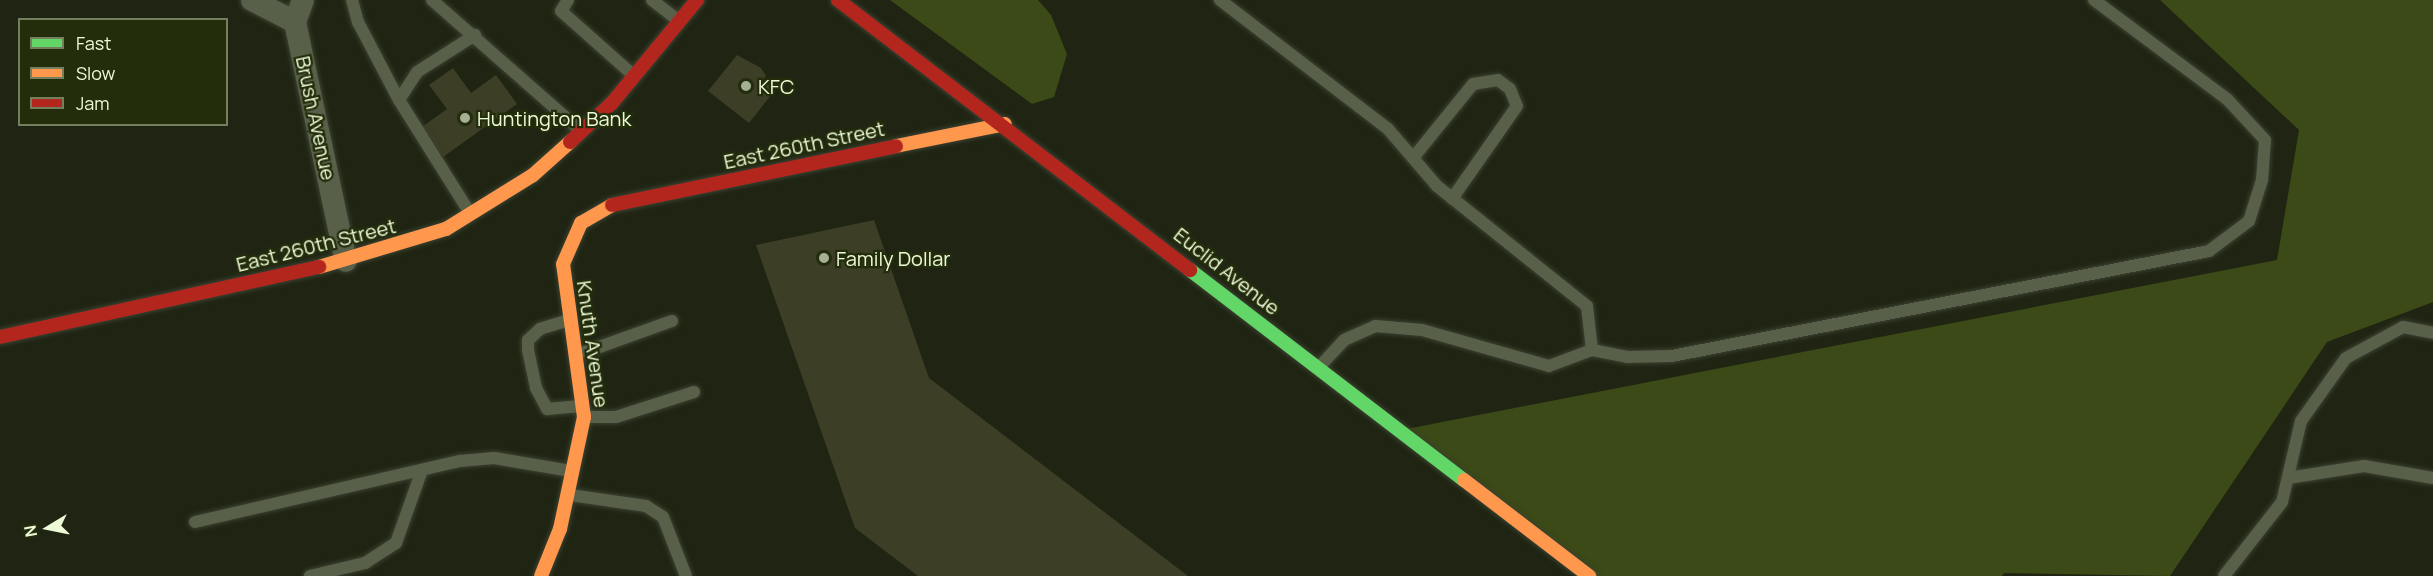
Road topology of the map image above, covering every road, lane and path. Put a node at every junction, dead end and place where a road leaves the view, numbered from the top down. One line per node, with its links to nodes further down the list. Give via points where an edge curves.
1 (252, 0): 12 (street)
2 (303, 0): 12 (street)
3 (432, 0): 13 (lane)
4 (568, 0): 14 (lane, via 561,11)
5 (652, 0): 11 (lane)
6 (697, 0): 11 (main road, East 260th Street)
7 (838, 0): 16 (main road, Euclid Avenue)
8 (1220, 0): 18 (lane, via 1388,129)
9 (2094, 0): 27 (lane, via 2227,99 2265,141 2262,180 2249,221 2209,251 1672,356 1626,357)
10 (348, 1): 15 (lane)
11 (679, 21): 14 (main road, East 260th Street)
12 (295, 22): 22 (street, Brush Avenue)
13 (475, 35): 15 (lane, via 417,72); 17 (lane)
14 (634, 76): 17 (main road, East 260th Street)
15 (399, 100): 20 (lane)
16 (1005, 124): 21 (main road, East 260th Street, via 610,205); 29 (main road, Euclid Avenue)
17 (581, 131): 20 (main road, East 260th Street, via 533,175)
18 (1413, 159): 19 (lane); 19 (lane, via 1473,84 1498,80 1510,89 1517,106)
19 (1452, 199): 27 (lane, via 1587,306)
20 (470, 214): 22 (main road, East 260th Street, via 446,229)
21 (581, 223): 23 (main road, Knuth Avenue, via 563,264)
22 (346, 261): 26 (main road, East 260th Street)
23 (570, 320): 28 (main road, Knuth Avenue); 31 (lane, via 540,329 528,340 528,350 536,388 546,409)
24 (672, 321): 28 (lane)
25 (2433, 333): 34 (lane, via 2403,327 2346,358 2301,421)
26 (0, 337)
27 (1592, 350): 29 (lane, via 1549,366 1422,330 1375,326 1344,340)
28 (575, 355): 31 (main road, Knuth Avenue)
29 (1319, 367): 41 (main road, Euclid Avenue)
30 (694, 392): 31 (lane, via 616,417)
31 (584, 412): 33 (main road, Knuth Avenue)
32 (422, 470): 33 (lane, via 494,458); 37 (lane); 38 (lane, via 396,543 365,563)
33 (572, 471): 36 (main road, Knuth Avenue)
34 (2288, 477): 35 (lane, via 2364,466); 42 (lane, via 2282,501)
35 (2433, 478)
36 (567, 495): 39 (main road, Knuth Avenue, via 560,529); 40 (lane, via 646,506 663,517)
37 (195, 522)
38 (310, 576)
39 (541, 576)
40 (686, 576)
41 (1589, 576)
42 (2224, 576)

